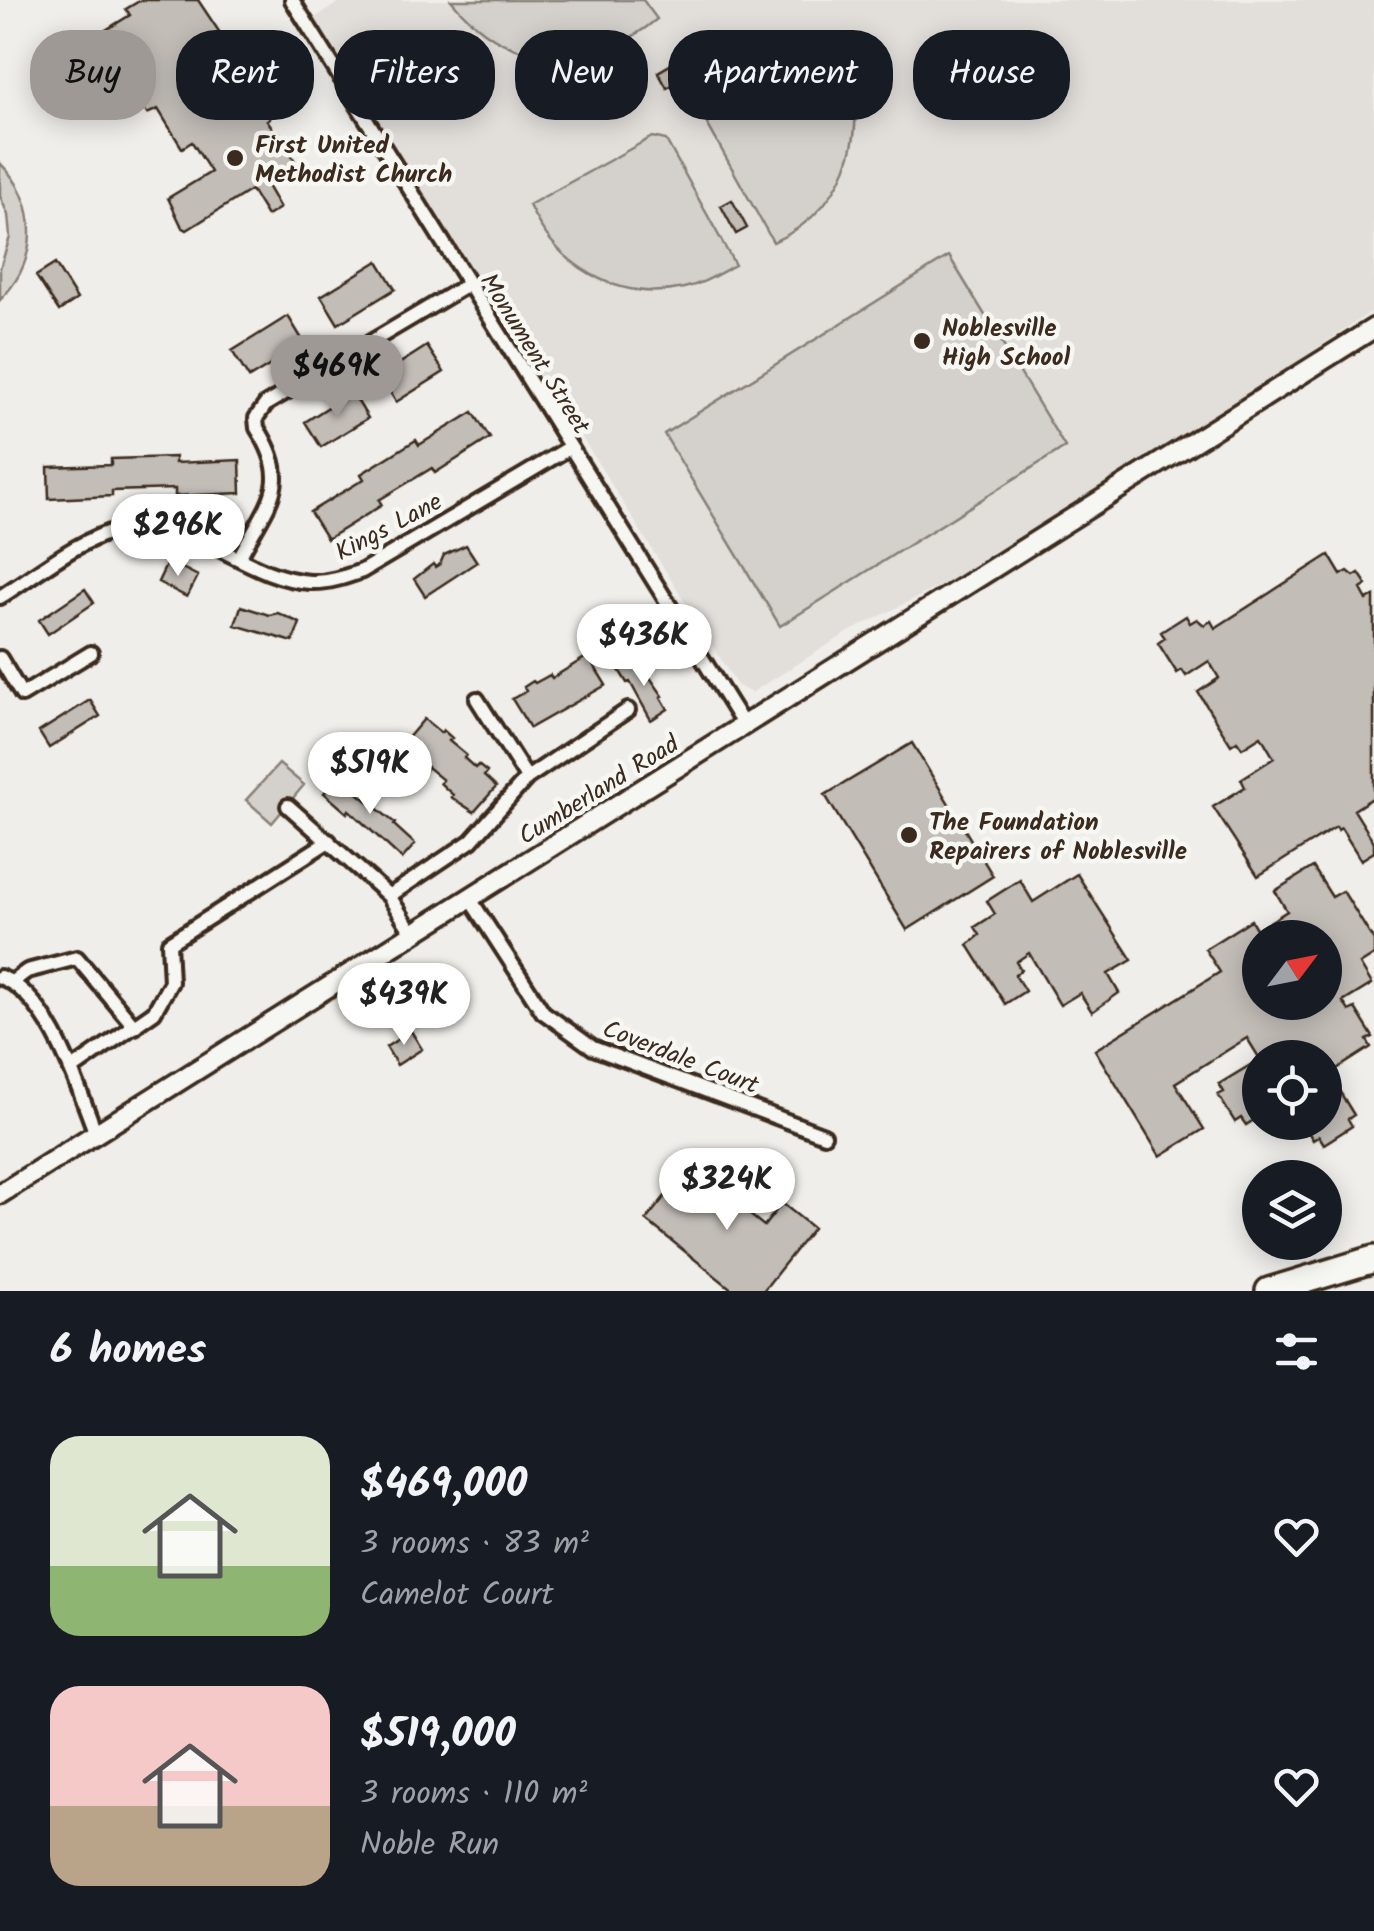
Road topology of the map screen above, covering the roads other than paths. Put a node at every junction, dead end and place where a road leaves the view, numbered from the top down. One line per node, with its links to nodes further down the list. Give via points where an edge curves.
1 (292, 0): 2 (street, Monument Street)
2 (467, 285): 4 (street, Monument Street); 5 (street, via 259,412 257,428 275,459 277,479)
3 (1374, 328): 11 (street, Cumberland Road)
4 (568, 448): 5 (street, Kings Lane, via 346,577 308,582); 11 (street, Monument Street)
5 (239, 558): 6 (street, Kings Lane, via 187,533 124,528 91,540)
6 (0, 597)
7 (91, 653): 8 (street, via 22,695)
8 (0, 658)
9 (477, 699): 12 (street)
10 (628, 710): 12 (street)
11 (745, 727): 16 (street, Cumberland Road)
12 (527, 778): 15 (street, via 472,841)
13 (288, 806): 14 (street)
14 (329, 841): 15 (street); 19 (street, via 169,942 168,991)
15 (389, 896): 17 (street)
16 (470, 899): 17 (street, Cumberland Road); 22 (street, Coverdale Court, via 543,1012 594,1048)
17 (413, 934): 21 (street, Cumberland Road)
18 (6, 979): 19 (street, via 78,958); 20 (street, via 36,1005)
19 (135, 1027): 20 (street)
20 (71, 1070): 21 (street)
21 (96, 1134): 23 (street, Cumberland Road)
22 (824, 1135)
23 (0, 1194)
24 (1374, 1259): 25 (highway)
25 (1269, 1291)

